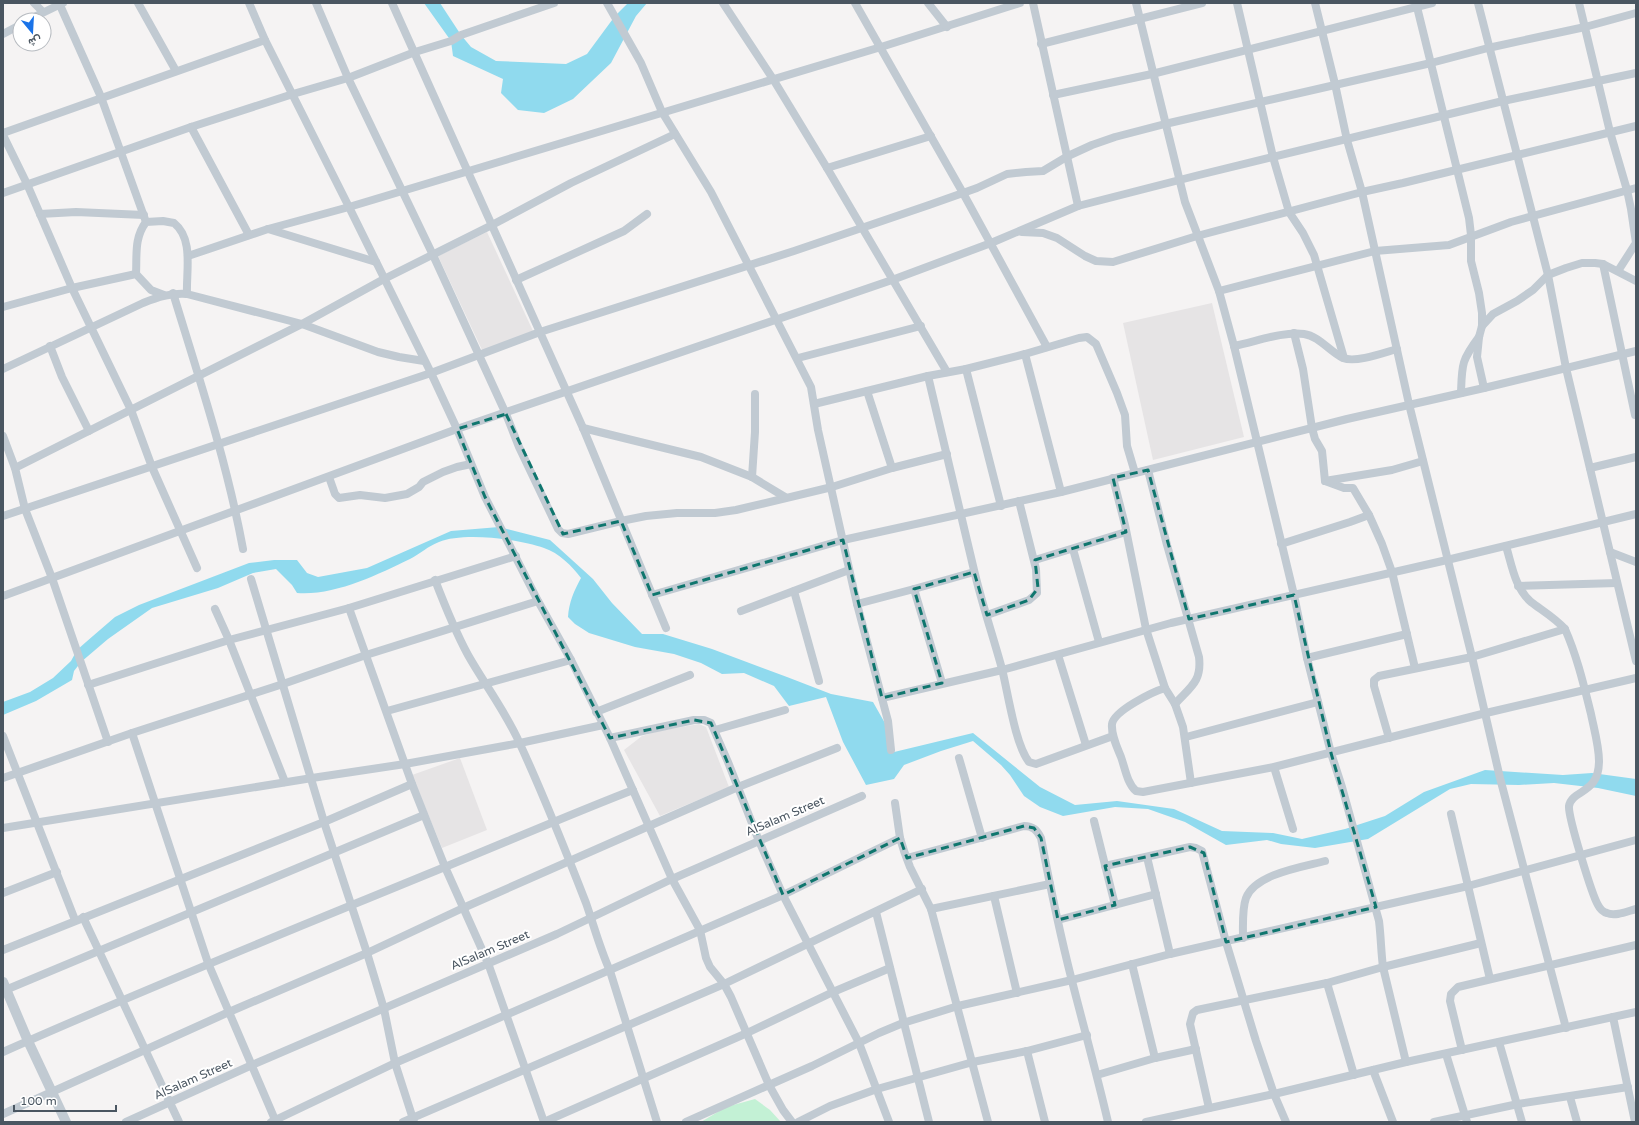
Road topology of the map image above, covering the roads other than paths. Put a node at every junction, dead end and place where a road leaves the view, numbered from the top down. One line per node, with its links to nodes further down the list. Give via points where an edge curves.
1 (34, 3): 23 (street)
2 (138, 3): 38 (street)
3 (249, 3): 31 (street)
4 (316, 3): 41 (street)
5 (392, 3): 36 (street)
6 (554, 3): 36 (street)
7 (607, 3): 50 (street, via 641,63)
8 (723, 3): 42 (street)
9 (854, 3): 33 (street)
10 (928, 3): 26 (street)
11 (1020, 3): 22 (street)
12 (1033, 3): 32 (street)
13 (1136, 3): 25 (street)
14 (1202, 3): 25 (street)
15 (1237, 3): 35 (street)
16 (1315, 3): 29 (street)
17 (1432, 3): 21 (street)
18 (1478, 3): 34 (street)
19 (1579, 3): 27 (street)
20 (61, 4): 23 (street); 47 (street)
21 (1416, 5): 29 (street); 37 (street)
22 (997, 6): 26 (street)
23 (43, 12)
24 (1636, 13): 27 (street)
25 (1139, 18): 32 (street); 40 (street)
26 (947, 27): 33 (street)
27 (1585, 27): 34 (street); 43 (street)
28 (12, 29): 30 (street)
29 (1321, 32): 35 (street); 44 (street)
30 (3, 34)
31 (265, 40): 38 (street); 45 (street)
32 (1042, 44): 46 (street)
33 (881, 47): 42 (street); 58 (street)
34 (1488, 48): 37 (street); 48 (street)
35 (1249, 50): 40 (street); 49 (street)
36 (415, 52): 41 (street); 65 (street)
37 (1431, 63): 44 (street); 51 (street)
38 (176, 70): 47 (street)
39 (1636, 73): 43 (street)
40 (1152, 74): 46 (street); 52 (street)
41 (348, 78): 45 (street); 70 (street)
42 (773, 79): 50 (street); 64 (street)
43 (1598, 81): 48 (street); 55 (street)
44 (1335, 84): 49 (street); 59 (street)
45 (293, 94): 54 (street); 76 (street)
46 (1053, 96): 61 (street)
47 (101, 97): 56 (street); 60 (street)
48 (1503, 101): 51 (street); 62 (street)
49 (1261, 102): 52 (street); 63 (street)
50 (662, 112): 57 (street); 65 (street)
51 (1443, 116): 59 (street); 66 (street)
52 (1165, 124): 61 (street, via 1098,143); 67 (street)
53 (1636, 126): 55 (street)
54 (191, 127): 60 (street); 87 (street)
55 (1610, 132): 62 (street); 71 (street)
56 (3, 134): 68 (street)
57 (675, 134): 82 (street, via 571,183); 95 (street, via 711,192)
58 (931, 136): 64 (street); 74 (street)
59 (1347, 140): 63 (street); 72 (street)
60 (121, 151): 68 (street); 81 (street)
61 (1068, 156): 74 (street, via 1043,171 1007,174); 75 (street)
62 (1517, 156): 66 (street); 80 (street)
63 (1273, 157): 67 (street); 77 (street)
64 (827, 168): 83 (street)
65 (467, 170): 70 (street); 82 (street)
66 (1456, 170): 72 (street); 86 (street)
67 (1179, 180): 75 (street); 88 (street)
68 (27, 184): 73 (street); 78 (street)
69 (1636, 188): 71 (street)
70 (402, 190): 76 (street); 91 (street)
71 (1627, 190): 80 (street); 97 (street, via 1636,243)
72 (1362, 192): 77 (street); 90 (street)
73 (3, 193)
74 (963, 193): 83 (street); 89 (street)
75 (1078, 206): 85 (street)
76 (349, 207): 84 (street); 93 (street)
77 (1289, 212): 88 (street); 96 (street, via 1303,233)
78 (40, 214): 81 (street, via 76,212); 104 (street)
79 (647, 214): 101 (street, via 624,231)
80 (1533, 215): 86 (street); 99 (street)
81 (145, 219): 92 (street, via 174,223 178,226 185,240); 98 (street, via 138,236)
82 (492, 225): 91 (street); 101 (street)
83 (862, 228): 95 (street); 102 (street)
84 (268, 229): 87 (street); 93 (street)
85 (1019, 232): 88 (street, via 1044,233 1085,256 1107,263); 89 (street)
86 (1471, 235): 90 (street, via 1449,245); 113 (street, via 1471,261 1482,306)
87 (249, 236): 92 (street)
88 (1197, 236): 105 (street)
89 (991, 243): 102 (street); 120 (street)
90 (1375, 251): 96 (street); 121 (street)
91 (433, 255): 100 (street); 125 (street)
92 (188, 256): 108 (street)
93 (376, 262): 100 (street)
94 (1603, 264): 97 (street); 99 (street, via 1582,264); 124 (street)
95 (749, 266): 110 (street); 115 (street)
96 (1318, 266): 105 (street); 127 (street)
97 (1618, 271): 103 (street)
98 (136, 274): 104 (street); 107 (street, via 151,290)
99 (1548, 275): 113 (street, via 1533,290 1493,314); 130 (street)
100 (384, 278): 111 (street); 128 (street)
101 (516, 280): 115 (street)
102 (892, 280): 110 (street); 112 (street)
103 (1636, 281)
104 (72, 288): 109 (street); 114 (street)
105 (1219, 291): 119 (street)
106 (173, 293): 107 (street); 108 (street); 134 (street)
107 (164, 294): 114 (street)
108 (187, 294): 111 (street)
109 (3, 307)
110 (777, 320): 126 (street); 138 (street)
111 (302, 324): 128 (street, via 378,352); 134 (street)
112 (921, 326): 126 (street); 132 (street)
113 (1482, 326): 117 (street)
114 (91, 328): 118 (street); 143 (street)
115 (540, 332): 125 (street); 138 (street)
116 (1294, 333): 119 (street); 127 (street, via 1312,336); 147 (street, via 1303,369)
117 (1479, 337): 136 (street, via 1477,357); 139 (street, via 1466,353 1462,364)
118 (50, 346): 129 (street); 149 (street, via 62,377)
119 (1234, 346): 151 (street)
120 (1047, 347): 123 (street); 162 (street, via 1083,337 1096,344 1122,407 1127,446)
121 (1397, 349): 127 (street, via 1357,359); 142 (street)
122 (1636, 351): 124 (street)
123 (1025, 354): 131 (street); 168 (street)
124 (1622, 354): 130 (street); 145 (street)
125 (479, 355): 133 (street); 144 (street)
126 (798, 358): 141 (street, via 811,387)
127 (1344, 358)
128 (424, 361): 133 (street)
129 (3, 368)
130 (1566, 368): 136 (street); 160 (street)
131 (966, 369): 132 (street); 171 (street)
132 (947, 372): 135 (street)
133 (431, 373): 148 (street); 152 (street)
134 (198, 376): 143 (street); 152 (street)
135 (928, 376): 137 (street); 153 (street)
136 (1484, 388): 139 (street)
137 (867, 391): 141 (street); 159 (street)
138 (566, 393): 144 (street); 146 (street)
139 (1461, 393): 142 (street)
140 (755, 394): 164 (street)
141 (814, 404): 167 (street)
142 (1409, 404): 147 (street); 155 (street)
143 (131, 410): 149 (street); 157 (street)
144 (506, 414): 148 (street); 178 (street, via 559,531 568,534)
145 (1636, 416)
146 (583, 428): 164 (street, via 701,457); 178 (street)
147 (1312, 428): 151 (street); 166 (street, via 1322,451)
148 (457, 429): 156 (street); 163 (street)
149 (89, 431): 158 (street)
150 (3, 436): 158 (street)
151 (1257, 442): 161 (street); 183 (street)
152 (219, 444): 157 (street); 173 (street)
153 (947, 454): 159 (street); 175 (street)
154 (1636, 457): 160 (street)
155 (1423, 461): 166 (street, via 1392,470); 190 (street)
156 (471, 464): 163 (street, via 444,472 423,482 407,494 386,498 360,495 339,498); 188 (street)
157 (152, 467): 172 (street); 180 (street)
158 (15, 468): 172 (street)
159 (892, 468): 167 (street)
160 (1590, 468): 179 (street)
161 (1148, 470): 162 (street); 212 (street)
162 (1135, 473): 165 (street)
163 (329, 477): 173 (street)
164 (752, 477): 169 (street)
165 (1113, 478): 168 (street); 181 (street)
166 (1325, 481): 176 (street, via 1344,488 1353,488)
167 (832, 487): 169 (street); 182 (street)
168 (1061, 492): 170 (street)
169 (785, 497): 178 (street, via 729,511 677,513)
170 (1020, 502): 171 (street); 189 (street)
171 (1001, 506): 175 (street)
172 (25, 509): 177 (street); 196 (street)
173 (236, 512): 180 (street); 185 (street)
174 (1636, 514): 179 (street)
175 (962, 515): 182 (street); 194 (street)
176 (1369, 515): 183 (street); 195 (street)
177 (3, 516)
178 (621, 521): 203 (street)
179 (1602, 522): 184 (street); 187 (street)
180 (180, 532): 192 (street); 196 (street)
181 (1126, 532): 186 (street); 216 (street)
182 (843, 540): 193 (street); 203 (street)
183 (1281, 544): 204 (street)
184 (1506, 546): 190 (street); 200 (street)
185 (243, 549)
186 (1073, 549): 189 (street); 220 (street)
187 (1610, 552): 191 (street); 199 (street)
188 (516, 556): 198 (street); 206 (street)
189 (1035, 560): 211 (street, via 1038,575 1037,593 1029,600)
190 (1447, 560): 195 (street); 223 (street)
191 (1636, 562)
192 (197, 568)
193 (849, 570): 202 (street); 207 (street)
194 (974, 572): 201 (street); 211 (street)
195 (1392, 572): 204 (street); 218 (street)
196 (52, 578): 205 (street); 235 (street)
197 (251, 580): 215 (street)
198 (435, 580): 208 (street); 213 (street)
199 (1618, 583): 200 (street); 226 (street)
200 (1518, 586): 217 (street, via 1530,601)
201 (914, 589): 207 (street); 233 (street)
202 (794, 591): 210 (street); 231 (street)
203 (652, 595): 214 (street)
204 (1294, 595): 212 (street); 224 (street)
205 (3, 596)
206 (538, 601): 213 (street); 225 (street)
207 (857, 604): 239 (street)
208 (349, 608): 215 (street); 221 (street)
209 (215, 609): 219 (street)
210 (741, 611)
211 (987, 615): 228 (street)
212 (1189, 619): 216 (street); 241 (street, via 1200,671 1193,684)
213 (454, 628): 221 (street); 232 (street)
214 (666, 628)
215 (267, 629): 219 (street); 234 (street)
216 (1146, 629): 220 (street); 236 (street)
217 (1565, 629): 223 (street); 237 (street)
218 (1407, 634): 224 (street); 227 (street)
219 (230, 640): 235 (street); 238 (street)
220 (1099, 642): 222 (street)
221 (366, 655): 234 (street); 243 (street)
222 (1058, 655): 228 (street); 256 (street)
223 (1472, 657): 227 (street); 245 (street)
224 (1307, 658): 240 (street)
225 (571, 660): 232 (street); 244 (street)
226 (1636, 662)
227 (1415, 668): 253 (street, via 1378,676 1374,680)
228 (1002, 670): 233 (street); 256 (street, via 1016,731 1029,762 1036,764)
229 (690, 674): 244 (street)
230 (1636, 678): 237 (street)
231 (819, 680)
232 (485, 683): 243 (street); 255 (street)
233 (942, 683): 239 (street)
234 (283, 684): 238 (street); 265 (street)
235 (88, 685): 254 (street)
236 (1165, 688): 241 (street); 250 (street, via 1148,694 1117,716 1112,723)
237 (1585, 690): 245 (street); 288 (street, via 1599,760 1595,781 1573,799 1569,807)
238 (252, 694): 248 (street); 266 (street)
239 (882, 698): 258 (street)
240 (1318, 702): 251 (street); 259 (street)
241 (1175, 704): 251 (street)
242 (785, 710): 247 (street)
243 (386, 711): 261 (street)
244 (596, 712): 246 (street)
245 (1486, 713): 253 (street); 295 (street)
246 (603, 725): 252 (street); 255 (street)
247 (715, 730): 252 (street, via 708,721 694,720); 269 (street)
248 (132, 733): 254 (street); 273 (street)
249 (3, 736): 263 (street)
250 (1113, 736): 256 (street); 267 (street, via 1127,776 1136,791)
251 (1186, 737): 267 (street)
252 (610, 738): 270 (street)
253 (1389, 738): 259 (street)
254 (108, 742): 263 (street)
255 (520, 743): 261 (street); 276 (street)
256 (1086, 746)
257 (837, 748): 269 (street)
258 (891, 750)
259 (1331, 753): 262 (street); 308 (street)
260 (959, 758): 284 (street)
261 (404, 764): 265 (street); 268 (street)
262 (1274, 767): 267 (street); 282 (street)
263 (18, 773): 264 (street); 279 (street)
264 (3, 778)
265 (312, 778): 266 (street); 278 (street)
266 (285, 782): 273 (street)
267 (1191, 783)
268 (412, 784): 275 (street); 278 (street)
269 (738, 787): 280 (street); 286 (street)
270 (633, 790): 276 (street); 280 (street)
271 (862, 796): 286 (street, AlSalam Street)
272 (895, 803): 283 (street)
273 (155, 804): 279 (street); 297 (street)
274 (1451, 814): 300 (street)
275 (424, 815): 287 (street); 294 (street)
276 (553, 821): 291 (street); 294 (street)
277 (1094, 821): 293 (street)
278 (324, 822): 287 (street); 297 (street)
279 (37, 823): 281 (street); 296 (street)
280 (649, 826): 291 (street); 298 (street)
281 (3, 828)
282 (1293, 829)
283 (900, 838): 289 (street); 304 (street)
284 (982, 838): 289 (street); 299 (street, via 1024,826 1034,828 1041,838)
285 (1636, 840): 288 (street)
286 (759, 841): 298 (street, AlSalam Street); 304 (street)
287 (334, 852): 306 (street); 313 (street)
288 (1581, 856): 295 (street); 311 (street, via 1601,909 1610,915)
289 (907, 858): 301 (street)
290 (1147, 858): 293 (street); 303 (street); 319 (street, via 1190,847 1202,850)
291 (570, 861): 309 (street); 314 (street)
292 (1325, 861): 318 (street, via 1270,877 1253,887 1246,899)
293 (1105, 866): 307 (street)
294 (445, 867): 306 (street); 309 (street)
295 (1524, 871): 300 (street); 330 (street)
296 (57, 872): 302 (street); 315 (street)
297 (180, 879): 313 (street); 315 (street)
298 (672, 879): 314 (street, AlSalam Street); 317 (street)
299 (1050, 884): 305 (street); 316 (street)
300 (1468, 886): 308 (street); 321 (street)
301 (922, 889): 310 (street); 312 (street)
302 (3, 893)
303 (1156, 894): 307 (street); 326 (street)
304 (783, 895): 317 (street); 320 (street)
305 (994, 896): 310 (street); 340 (street)
306 (352, 905): 325 (street); 327 (street)
307 (1115, 905): 316 (street)
308 (1376, 907): 318 (street); 331 (street)
309 (464, 908): 325 (street); 328 (street)
310 (931, 909): 343 (street)
311 (1636, 911)
312 (876, 912): 320 (street); 332 (street)
313 (191, 913): 324 (street); 327 (street)
314 (591, 917): 328 (street, AlSalam Street); 333 (street, via 600,949)
315 (79, 919): 323 (street); 324 (street)
316 (1058, 920): 335 (street)
317 (700, 930): 333 (street); 337 (street, via 706,958)
318 (1243, 938): 319 (street)
319 (1226, 942): 326 (street); 342 (street)
320 (807, 943): 337 (street); 339 (street)
321 (1481, 943): 331 (street); 334 (street)
322 (1636, 945): 330 (street)
323 (3, 950)
324 (98, 951): 338 (street); 341 (street)
325 (367, 953): 344 (street); 345 (street)
326 (1170, 954): 329 (street)
327 (208, 963): 341 (street); 345 (street)
328 (488, 964): 344 (street, AlSalam Street); 347 (street)
329 (1132, 964): 335 (street); 363 (street)
330 (1548, 966): 334 (street); 351 (street)
331 (1383, 967): 336 (street); 365 (street)
332 (890, 968): 339 (street); 349 (street)
333 (610, 971): 347 (street); 350 (street)
334 (1490, 979): 359 (street, via 1458,987 1450,994)
335 (1072, 980): 340 (street); 353 (street)
336 (1327, 983): 342 (street); 371 (street)
337 (724, 984): 350 (street); 352 (street)
338 (4, 988): 354 (street)
339 (833, 992): 352 (street); 355 (street)
340 (1017, 993): 343 (street)
341 (121, 1001): 354 (street); 358 (street)
342 (1244, 1001): 357 (street, via 1203,1008 1193,1013 1190,1024); 378 (street)
343 (958, 1006): 349 (street); 364 (street)
344 (384, 1009): 366 (street); 367 (street, AlSalam Street)
345 (229, 1012): 358 (street); 367 (street)
346 (1636, 1012): 348 (street)
347 (506, 1015): 366 (street); 368 (street)
348 (1613, 1017): 351 (street); 375 (street)
349 (904, 1023): 355 (street); 373 (street)
350 (628, 1026): 368 (street); 372 (street)
351 (1566, 1028): 356 (street)
352 (747, 1033): 372 (street); 374 (street)
353 (1087, 1034): 360 (street); 370 (street)
354 (28, 1041): 361 (street); 377 (street)
355 (859, 1042): 374 (street); 376 (street)
356 (1499, 1042): 359 (street); 381 (street)
357 (1196, 1049): 363 (street); 382 (street)
358 (145, 1050): 377 (street); 380 (street)
359 (1462, 1050): 362 (street)
360 (1027, 1051): 364 (street); 399 (street)
361 (3, 1052)
362 (1446, 1054): 365 (street); 384 (street)
363 (1154, 1058): 370 (street)
364 (972, 1062): 373 (street); 398 (street)
365 (1406, 1062): 369 (street)
366 (395, 1063): 385 (street); 386 (street)
367 (252, 1065): 380 (street, AlSalam Street); 386 (street)
368 (526, 1069): 385 (street); 391 (street)
369 (1373, 1070): 371 (street); 403 (street)
370 (1097, 1074): 400 (street)
371 (1354, 1075): 378 (street)
372 (644, 1078): 391 (street); 392 (street)
373 (918, 1078): 376 (street); 397 (street)
374 (769, 1085): 393 (street); 394 (street)
375 (1628, 1087): 379 (street); 407 (street)
376 (877, 1089): 395 (street, via 830,1106); 396 (street)
377 (53, 1092): 383 (street); 387 (street)
378 (1274, 1094): 382 (street); 402 (street)
379 (1570, 1097): 381 (street); 406 (street)
380 (170, 1102): 388 (street, AlSalam Street); 389 (street)
381 (1518, 1104): 384 (street); 405 (street)
382 (1210, 1108): 401 (street)
383 (3, 1114)
384 (1466, 1119): 404 (street)
385 (413, 1120): 390 (street)
386 (274, 1121)
387 (66, 1122)
388 (126, 1122)
389 (179, 1122)
390 (403, 1122)
391 (544, 1122)
392 (657, 1122)
393 (686, 1122)
394 (792, 1122)
395 (798, 1122)
396 (889, 1122)
397 (929, 1122)
398 (988, 1122)
399 (1045, 1122)
400 (1108, 1122)
401 (1149, 1122)
402 (1286, 1122)
403 (1393, 1122)
404 (1434, 1122)
405 (1522, 1122)
406 (1577, 1122)
407 (1635, 1122)

